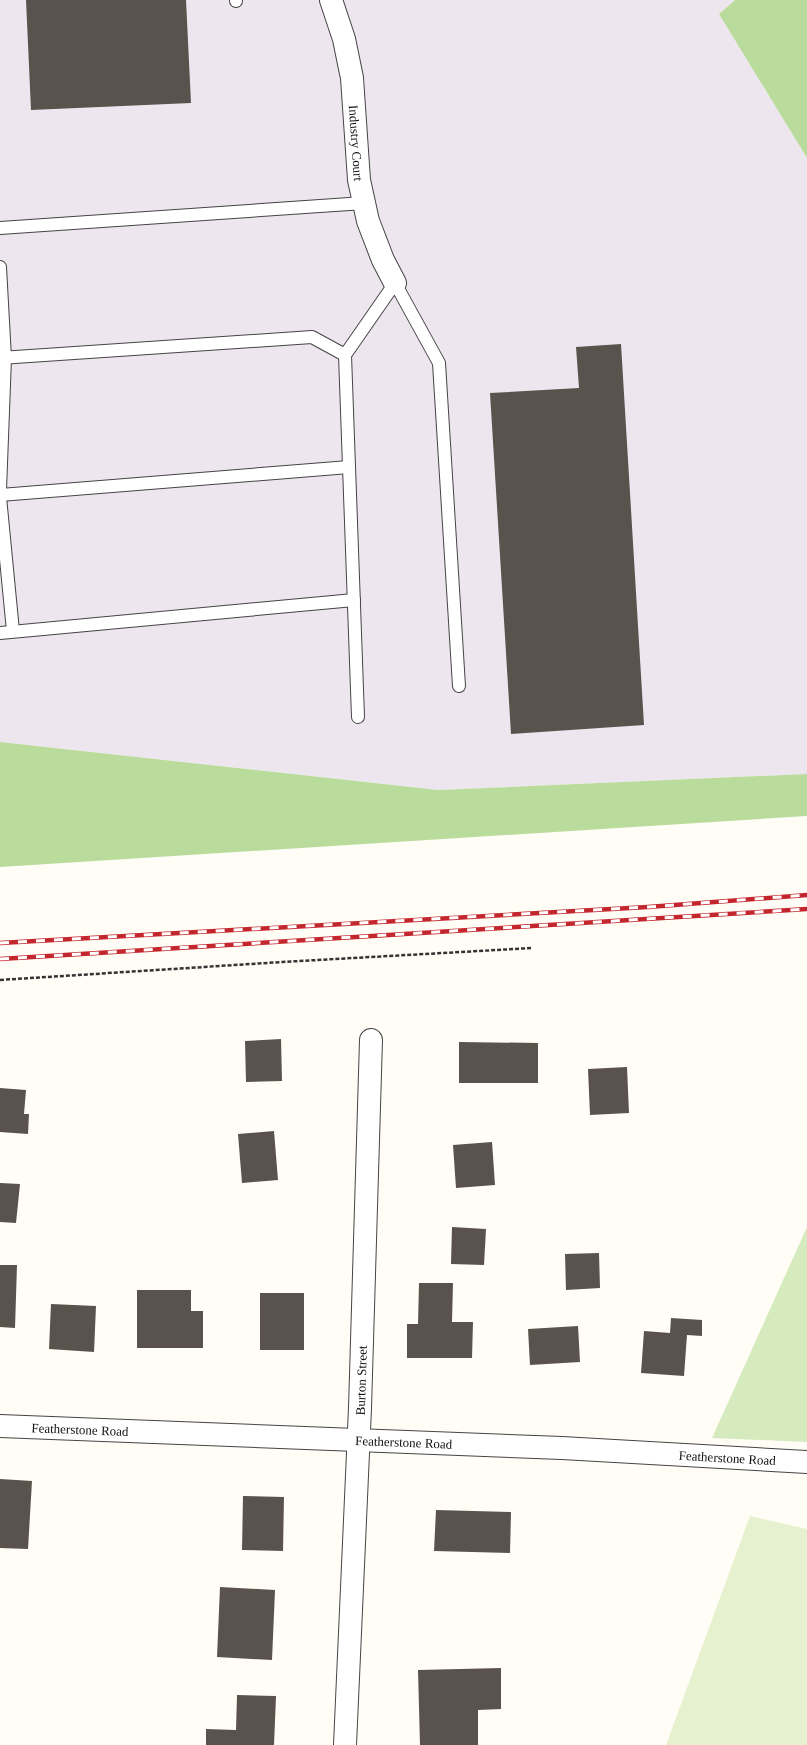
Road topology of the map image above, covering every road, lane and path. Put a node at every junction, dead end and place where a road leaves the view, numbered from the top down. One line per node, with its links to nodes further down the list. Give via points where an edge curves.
1 (330, 0): 2 (street, Industry Court, via 344,39 352,78 359,180)
2 (364, 203): 3 (lane); 5 (street, Industry Court, via 378,247)
3 (0, 228)
4 (0, 267): 7 (lane)
5 (395, 283): 6 (lane); 14 (lane, via 439,363)
6 (345, 355): 7 (lane, via 312,337); 8 (lane)
7 (2, 358): 9 (lane)
8 (349, 467): 10 (lane); 11 (lane)
9 (0, 490)
10 (0, 496): 12 (lane)
11 (354, 600): 12 (lane); 15 (lane)
12 (13, 631): 13 (lane)
13 (0, 633)
14 (459, 686)
15 (358, 717)
16 (532, 948): 17 (path)
17 (0, 980)
18 (371, 1040): 20 (street, Burton Street)
19 (0, 1426): 20 (street, Featherstone Road)
20 (359, 1440): 21 (street, Featherstone Road); 22 (street, Burton Street)
21 (807, 1462)
22 (345, 1745)

